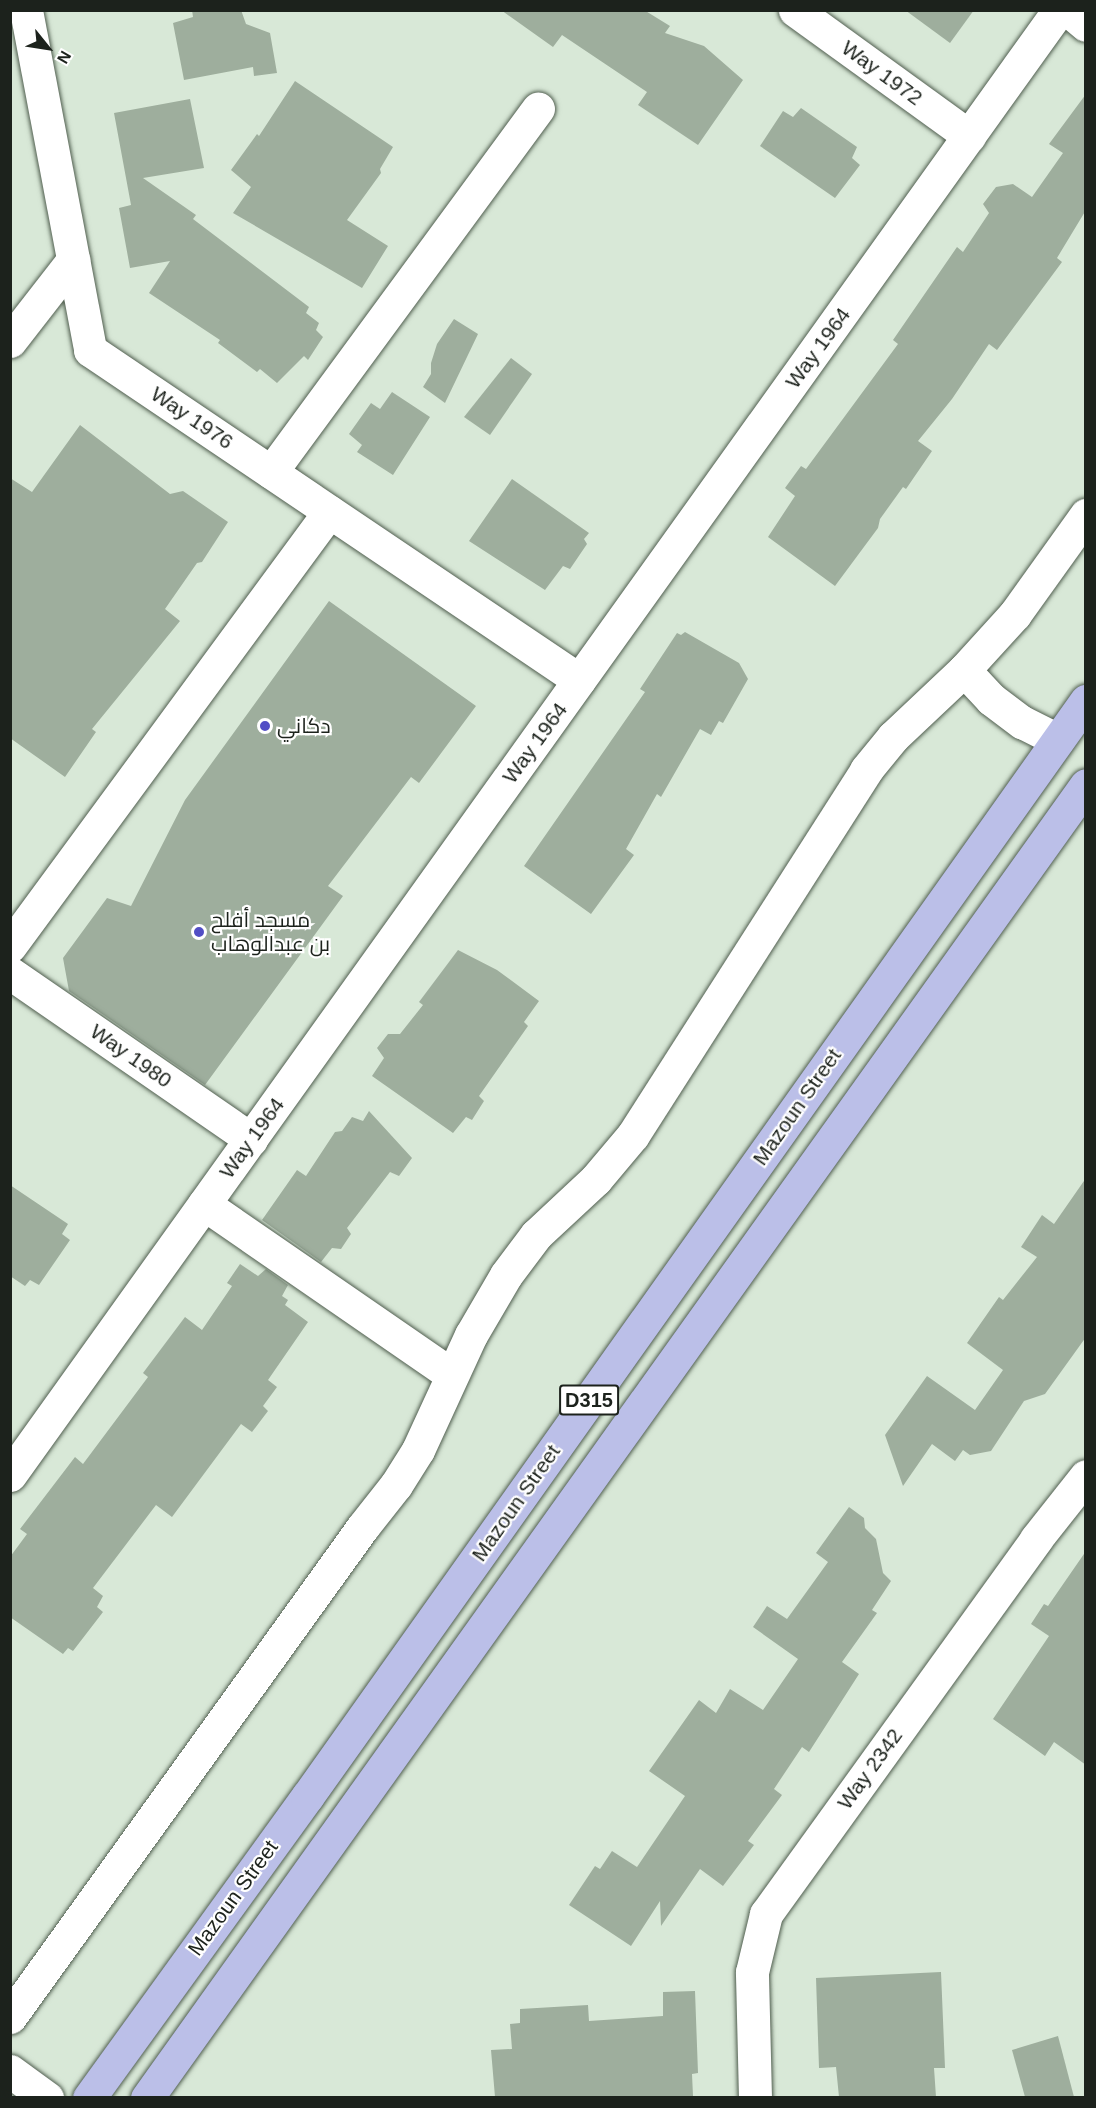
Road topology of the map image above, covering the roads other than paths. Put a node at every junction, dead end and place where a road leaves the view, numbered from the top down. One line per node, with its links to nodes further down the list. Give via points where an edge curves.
1 (26, 10): 8 (street, Way 1976)
2 (795, 10): 7 (street, Way 1972)
3 (1059, 10): 7 (street, Way 1964)
4 (1068, 10): 5 (street)
5 (1086, 25)
6 (538, 108): 10 (street)
7 (969, 136): 14 (street, Way 1964)
8 (73, 260): 9 (street); 10 (street, Way 1976, via 90,350)
9 (10, 341)
10 (271, 472): 11 (street, Way 1976)
11 (329, 512): 14 (street, Way 1976); 18 (street)
12 (1086, 514): 13 (street, via 1015,614)
13 (964, 670): 16 (street, via 991,699 1022,722); 22 (street, via 893,737 866,770 633,1135 596,1179 553,1217 520,1255 488,1305)
14 (579, 680): 20 (street, Way 1964)
15 (1086, 701): 16 (main road, Mazoun Street / D315)
16 (1058, 740): 28 (main road, Mazoun Street / D315)
17 (1086, 785): 29 (main road, D315)
18 (10, 946)
19 (10, 973): 20 (street, Way 1980)
20 (251, 1139): 21 (street, Way 1964)
21 (204, 1204): 22 (street); 23 (street, Way 1964)
22 (452, 1375): 25 (street, via 437,1413 396,1485)
23 (12, 1471)
24 (1086, 1476): 30 (street, Way 2342, via 1036,1539 766,1914 752,1972)
25 (10, 2017)
26 (10, 2071): 27 (street)
27 (47, 2097)
28 (89, 2097)
29 (147, 2097)
30 (755, 2097)

